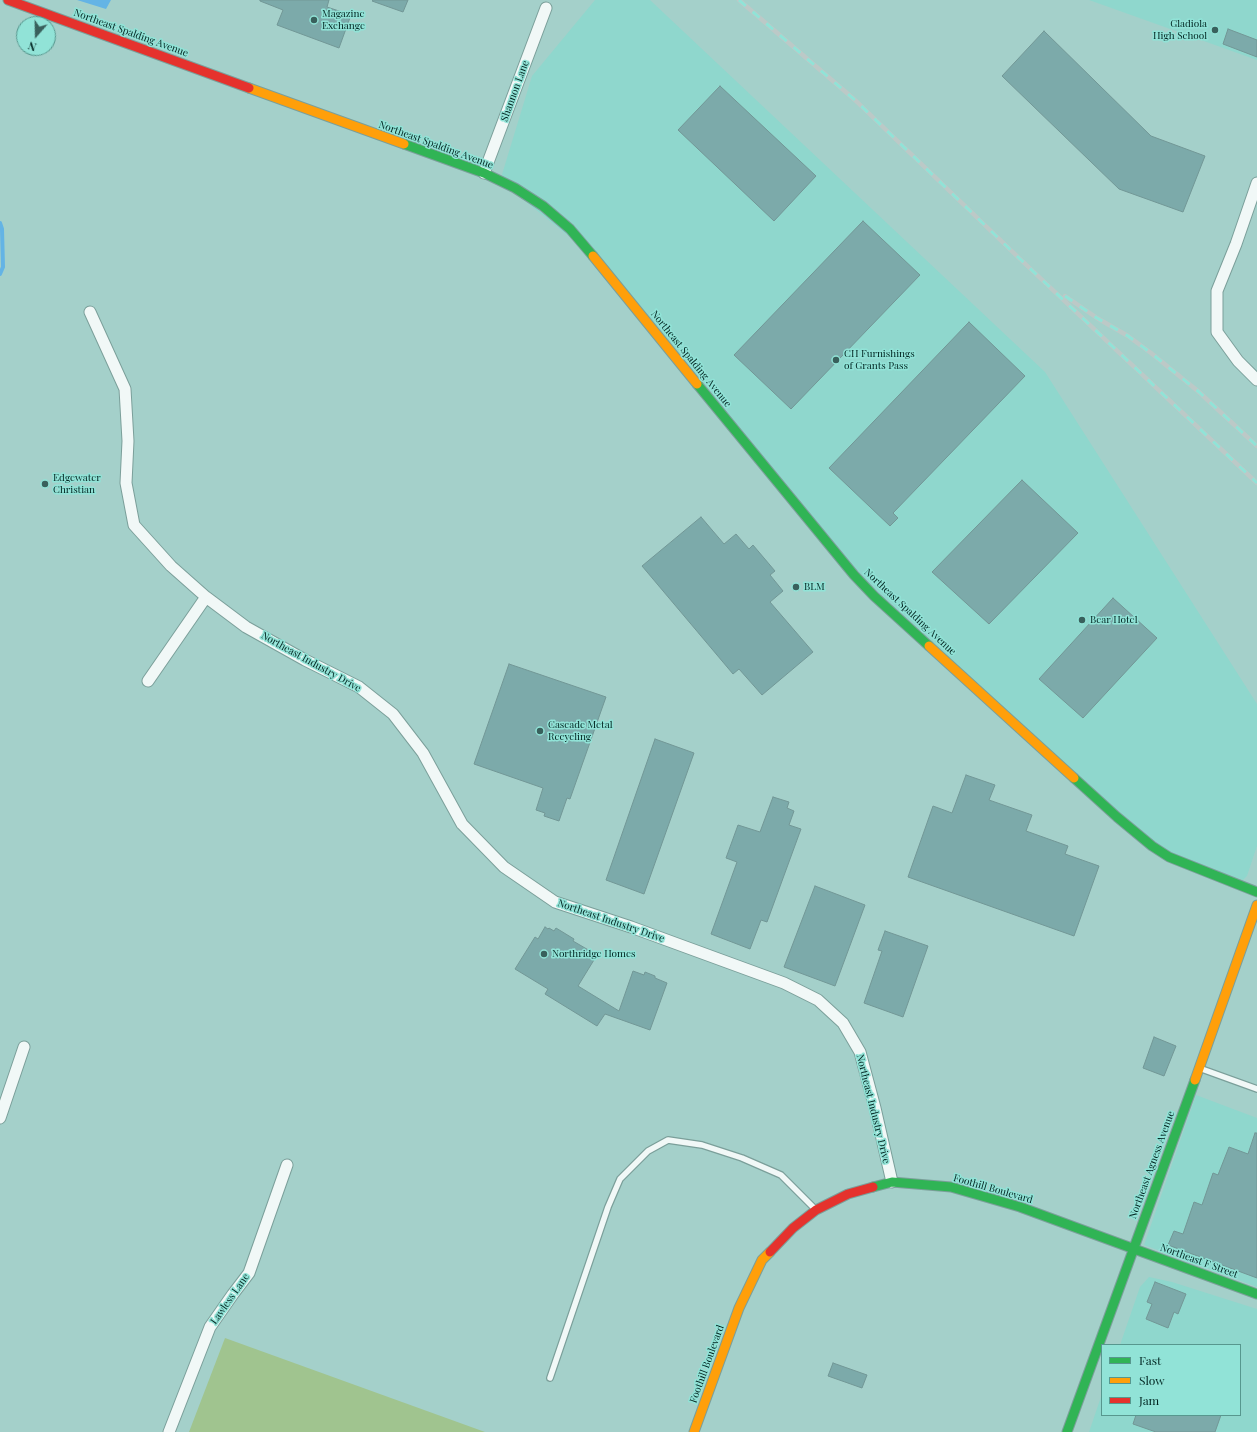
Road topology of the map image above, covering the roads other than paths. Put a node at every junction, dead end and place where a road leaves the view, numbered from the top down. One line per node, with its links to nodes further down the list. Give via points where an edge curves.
1 (8, 0): 3 (street, Northeast Spalding Avenue)
2 (546, 8): 3 (street, Shannon Lane)
3 (484, 173): 9 (street, Northeast Spalding Avenue, via 515,188 543,206 570,229 854,575 874,596 1152,846 1169,857)
4 (1257, 182): 6 (street, via 1217,291 1217,332 1238,361)
5 (90, 312): 7 (street, Northeast Industry Drive, via 125,389 128,441 126,483 134,525 170,566)
6 (1257, 380)
7 (206, 597): 8 (street); 16 (street, Northeast Industry Drive, via 246,627 358,687 393,714 423,753 462,824 504,867 555,902 784,983 818,1000 843,1023 860,1052)
8 (148, 681)
9 (1257, 892)
10 (1257, 905): 12 (street, Northeast Agness Avenue)
11 (24, 1047): 14 (street)
12 (1199, 1067): 13 (lane); 18 (street, Northeast Agness Avenue)
13 (1257, 1090)
14 (0, 1118)
15 (287, 1165): 21 (street, Lawless Lane, via 249,1273 210,1327)
16 (892, 1182): 17 (street, Foothill Boulevard, via 848,1194); 18 (street, Foothill Boulevard, via 951,1187 1020,1207)
17 (816, 1210): 20 (lane, via 781,1175 742,1158 702,1145 668,1140 648,1151 620,1179 608,1207); 22 (street, Foothill Boulevard, via 793,1228 762,1260 739,1308)
18 (1134, 1249): 19 (street, Northeast F Street); 23 (street, Northeast Agness Avenue)
19 (1257, 1294)
20 (550, 1378)
21 (169, 1432)
22 (694, 1432)
23 (1067, 1432)

